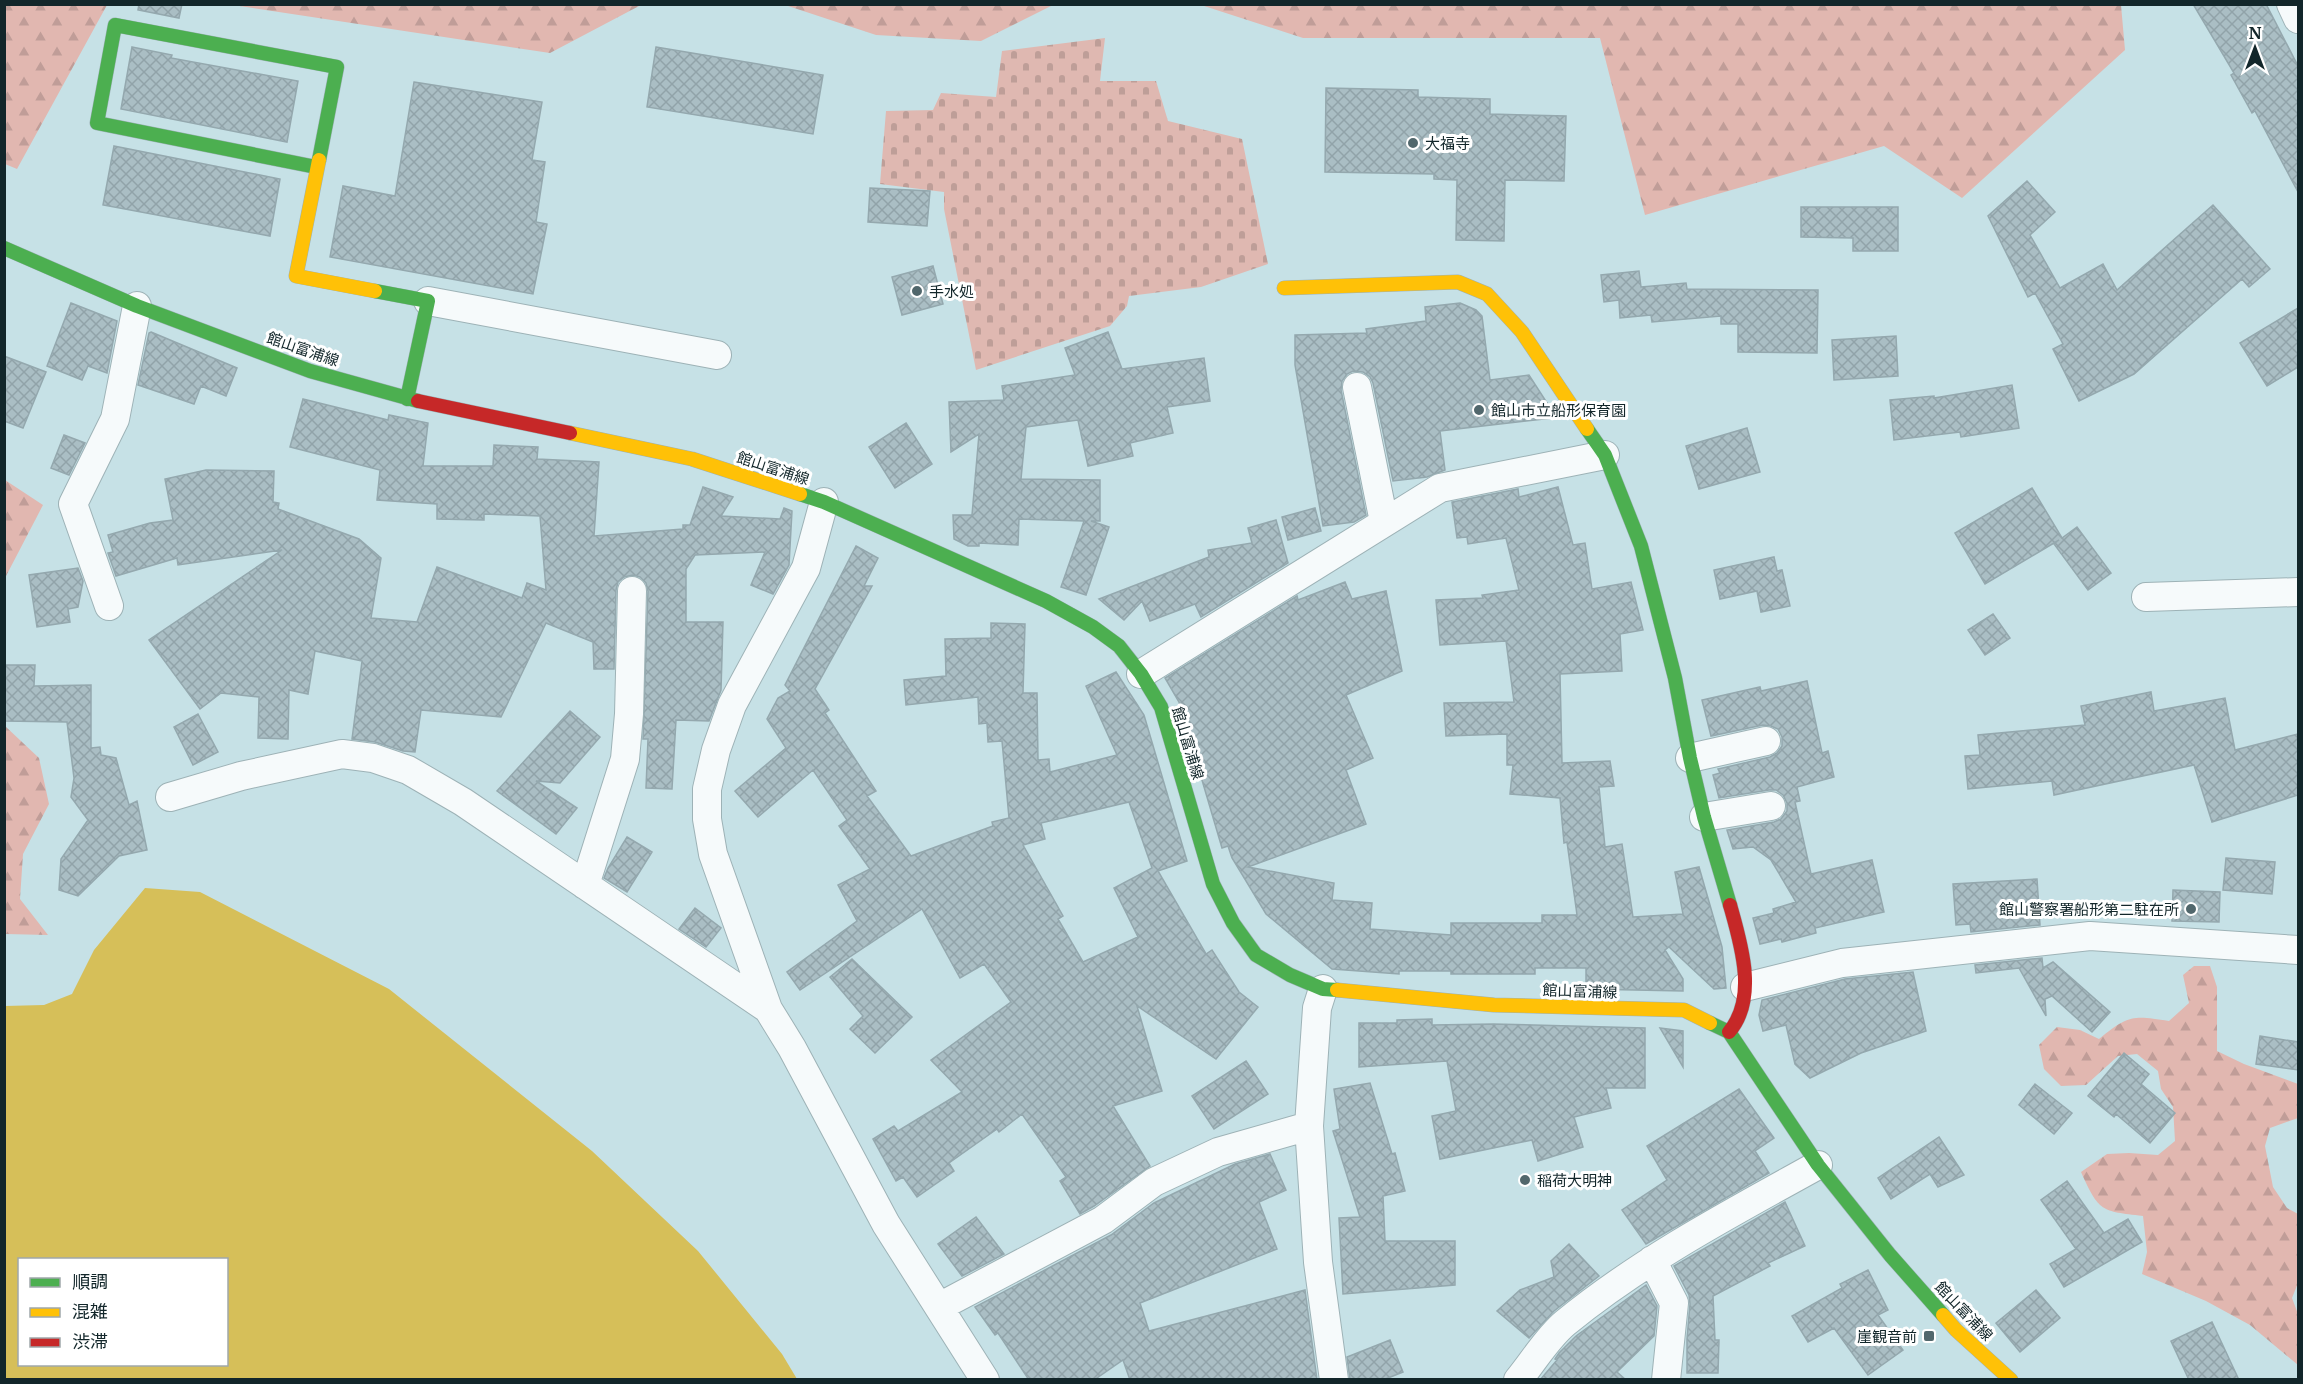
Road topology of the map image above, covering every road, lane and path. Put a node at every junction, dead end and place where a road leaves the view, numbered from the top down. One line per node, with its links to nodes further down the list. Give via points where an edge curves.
1 (2291, 4): 2 (street)
2 (2298, 19)
3 (316, 167): 3 (main road, via 337,67 115,25 97,123); 6 (main road, via 296,276)
4 (4, 248): 7 (main road, 館山富浦線)
5 (1284, 288): 11 (main road, via 1458,282 1487,294 1522,332)
6 (428, 301): 8 (street); 10 (main road)
7 (137, 306): 10 (main road, 館山富浦線, via 310,371); 17 (street, via 115,419 73,504)
8 (717, 355)
9 (1357, 387): 13 (street)
10 (407, 399): 12 (main road, 館山富浦線, via 692,459)
11 (1605, 455): 13 (street, via 1440,488); 20 (main road, via 1641,546 1675,678)
12 (824, 502): 18 (main road, 館山富浦線, via 1046,601 1119,646); 28 (street, via 806,568 732,705 706,789 706,819 713,854)
13 (1384, 522): 18 (street)
14 (633, 591): 24 (street, via 626,759)
15 (2298, 592): 16 (street)
16 (2146, 597)
17 (109, 606)
18 (1141, 674): 27 (main road, 館山富浦線, via 1161,707 1213,884 1233,923 1256,955)
19 (1766, 741): 20 (street)
20 (1690, 758): 23 (main road)
21 (170, 797): 24 (street, via 241,776 342,754 373,758 408,770 463,802)
22 (1771, 806): 23 (street)
23 (1704, 817): 26 (main road, via 1741,943)
24 (585, 885): 28 (street)
25 (2298, 950): 26 (street, via 2090,936 1842,963)
26 (1744, 987): 29 (main road, via 1739,1020)
27 (1323, 989): 29 (main road, 館山富浦線, via 1494,1005 1684,1010); 30 (street, via 1317,1008)
28 (768, 1009): 33 (street, via 886,1224)
29 (1729, 1032): 31 (main road, 館山富浦線)
30 (1309, 1126): 33 (street, via 1218,1152 1154,1182 1103,1220); 35 (street, via 1318,1262)
31 (1818, 1165): 32 (street); 38 (main road, 館山富浦線, via 1956,1330)
32 (1652, 1260): 36 (street, via 1563,1325); 37 (street, via 1674,1303)
33 (939, 1307): 34 (street)
34 (985, 1380)
35 (1334, 1380)
36 (1518, 1380)
37 (1666, 1380)
38 (2011, 1380)

